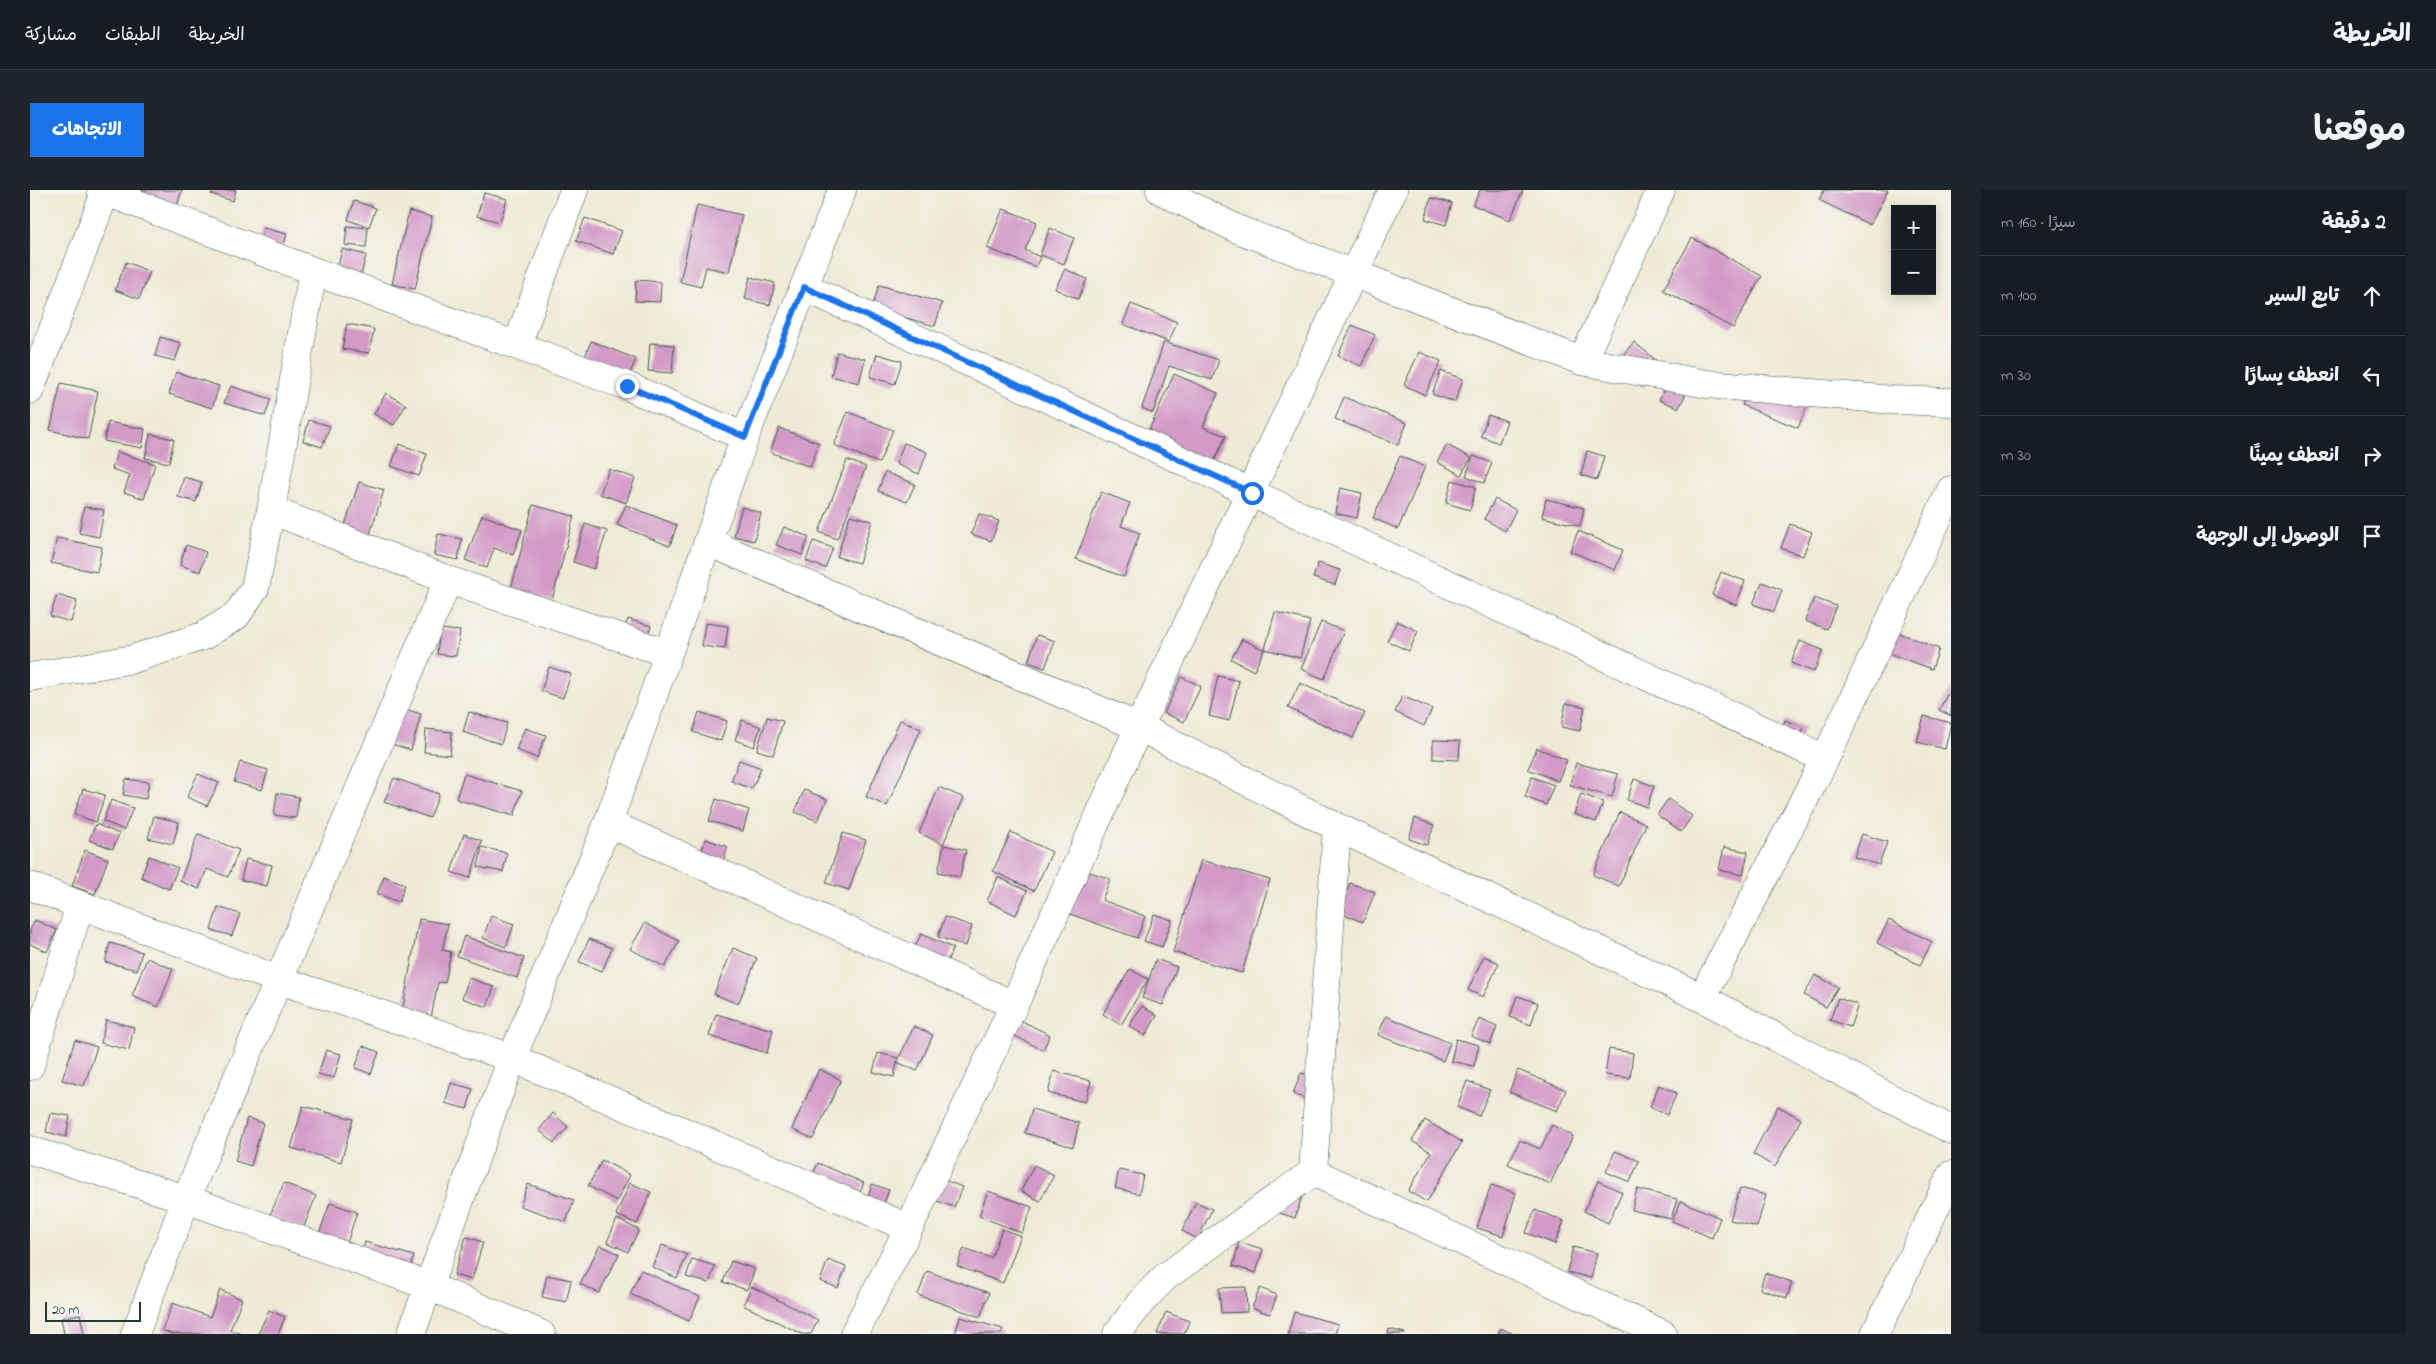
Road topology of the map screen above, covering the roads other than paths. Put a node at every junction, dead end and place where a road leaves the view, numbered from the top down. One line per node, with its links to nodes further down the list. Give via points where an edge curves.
1 (574, 190): 10 (street)
2 (842, 190): 9 (street)
3 (1160, 190): 8 (street, via 1237,229)
4 (1394, 190): 8 (street)
5 (1661, 190): 11 (street)
6 (104, 191): 7 (street); 12 (street)
7 (312, 271): 10 (street); 17 (street)
8 (1353, 275): 11 (street); 16 (street)
9 (804, 287): 14 (street); 16 (street)
10 (517, 345): 14 (street, via 627,386)
11 (1582, 361): 13 (street, via 1707,384)
12 (30, 390)
13 (1951, 402)
14 (745, 437): 18 (street)
15 (1951, 490): 23 (street)
16 (1252, 493): 22 (street); 23 (street)
17 (271, 510): 19 (street); 21 (street, via 255,588 236,616 202,636 133,659)
18 (708, 542): 20 (street); 22 (street)
19 (448, 580): 20 (street); 28 (street)
20 (667, 653): 24 (street)
21 (30, 677)
22 (1139, 727): 25 (street); 30 (street)
23 (1825, 759): 29 (street)
24 (608, 823): 30 (street); 31 (street)
25 (1337, 827): 29 (street); 35 (street)
26 (30, 886): 27 (street)
27 (80, 905): 28 (street); 32 (street)
28 (279, 980): 31 (street); 37 (street)
29 (1702, 998): 33 (street)
30 (1014, 1005): 38 (street)
31 (512, 1058): 38 (street); 39 (street)
32 (30, 1066)
33 (1951, 1130)
34 (30, 1150): 37 (street)
35 (1313, 1172): 44 (street, via 1165,1277); 45 (street)
36 (1951, 1175): 46 (street)
37 (186, 1199): 39 (street); 40 (street)
38 (909, 1228): 43 (street)
39 (429, 1286): 41 (street); 42 (street)
40 (135, 1334)
41 (411, 1334)
42 (541, 1334)
43 (854, 1334)
44 (1117, 1334)
45 (1663, 1334)
46 (1876, 1334)

